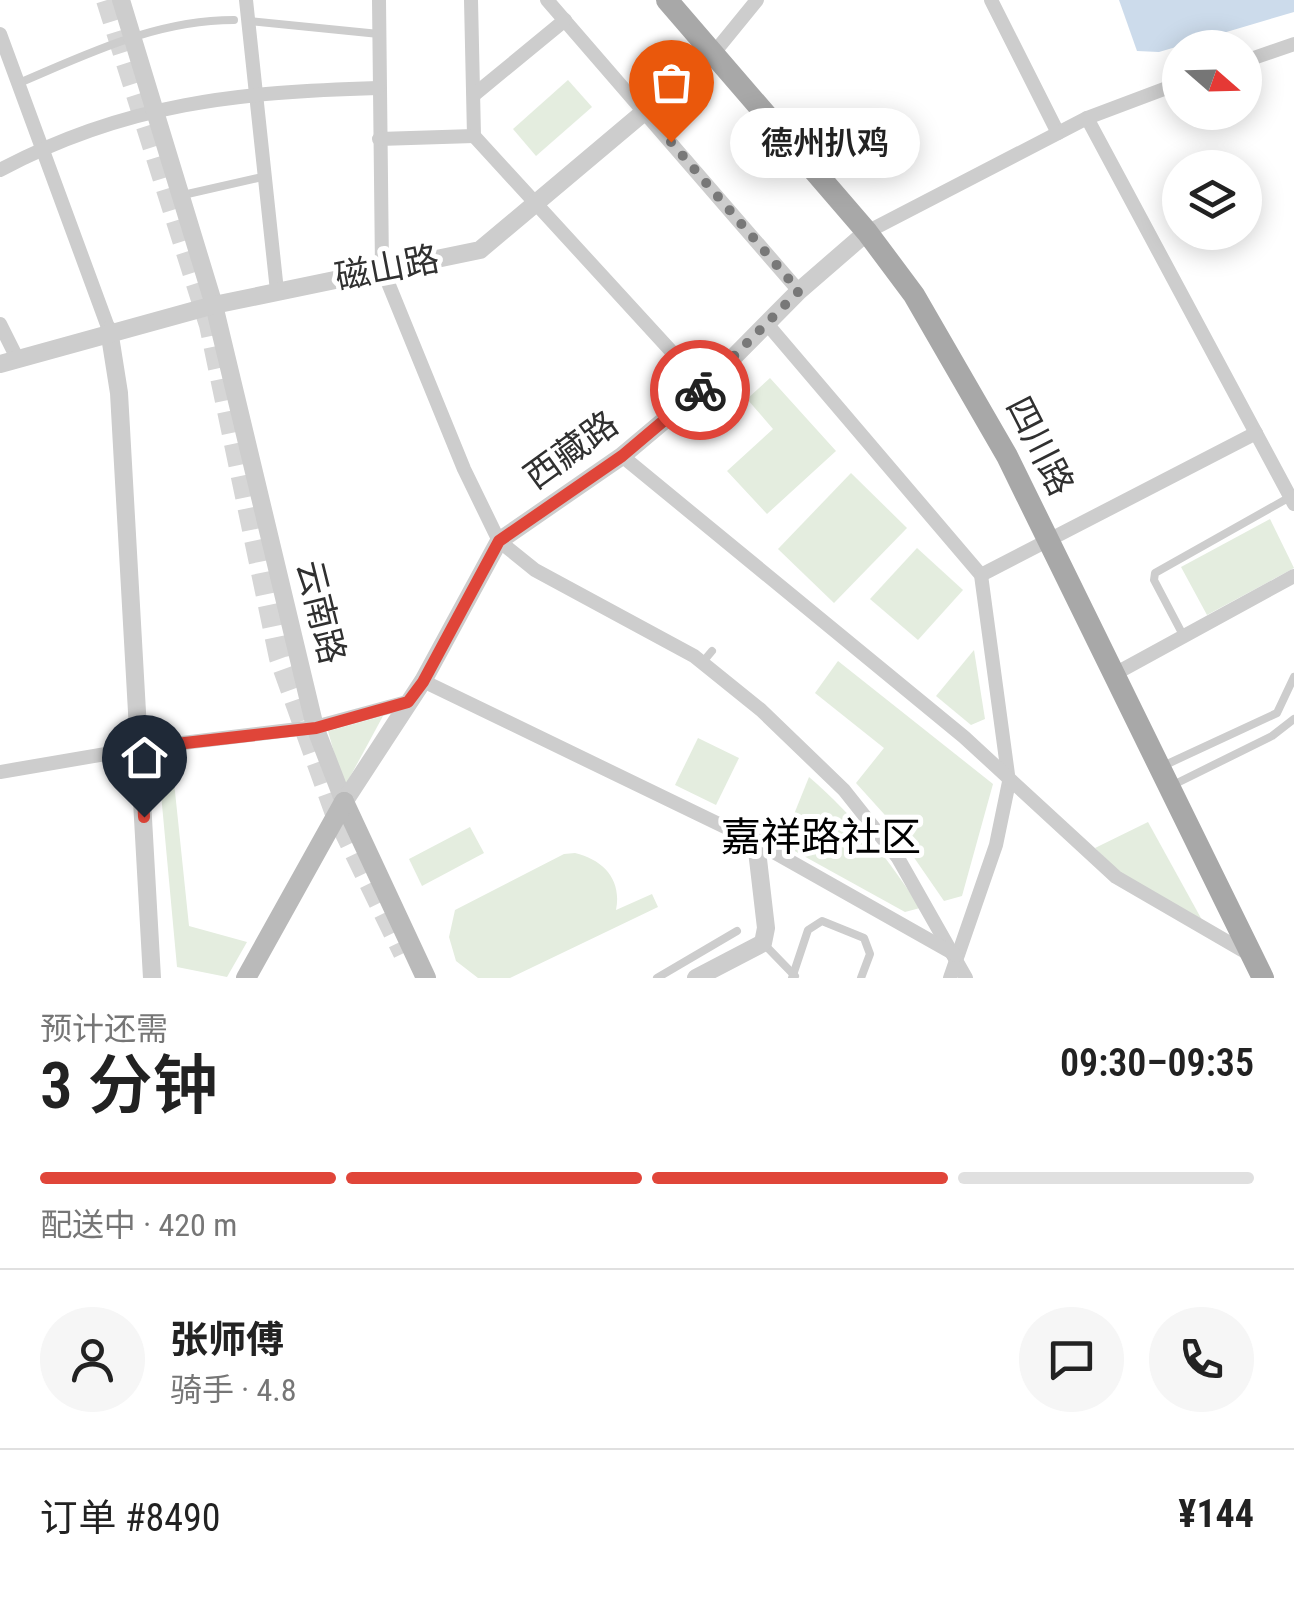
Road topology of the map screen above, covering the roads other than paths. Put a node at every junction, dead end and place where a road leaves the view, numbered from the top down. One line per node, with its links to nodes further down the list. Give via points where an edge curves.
1 (121, 0): 13 (street, 云南路)
2 (246, 0): 10 (street)
3 (379, 0): 12 (street)
4 (471, 0): 21 (street)
5 (547, 0): 9 (street)
6 (668, 0): 15 (main road, 四川路)
7 (758, 0): 15 (street)
8 (991, 0): 25 (street)
9 (565, 20): 21 (street); 23 (street)
10 (242, 21): 12 (lane); 13 (lane, via 194,20); 20 (street)
11 (0, 34): 17 (street)
12 (379, 34): 18 (street)
13 (132, 36): 17 (lane); 22 (street, 云南路)
14 (1294, 44): 16 (street)
15 (713, 54): 23 (street, 磁山路); 33 (main road, 四川路)
16 (1262, 54)
17 (19, 83): 28 (street)
18 (378, 88): 20 (street); 27 (street)
19 (1162, 90): 24 (street, 西藏路)
20 (258, 91): 22 (street); 30 (street)
21 (475, 94): 26 (street)
22 (154, 109): 28 (street); 31 (street, 云南路)
23 (645, 112): 32 (street, 磁山路); 36 (street)
24 (1087, 118): 25 (street, 西藏路); 43 (street)
25 (1058, 133): 33 (street, 西藏路)
26 (474, 136): 27 (street); 32 (street)
27 (379, 139): 34 (street)
28 (44, 146): 29 (street); 40 (street)
29 (0, 170)
30 (262, 177): 31 (lane); 35 (street)
31 (180, 196): 37 (street, 云南路)
32 (532, 204): 34 (street, 磁山路, via 480,250); 42 (street)
33 (867, 232): 36 (street, 西藏路); 47 (main road, 四川路, via 974,394)
34 (382, 268): 35 (street, 磁山路); 46 (street)
35 (278, 291): 37 (street, 磁山路)
36 (799, 291): 39 (street, 西藏路)
37 (214, 304): 40 (street, 磁山路); 56 (street, 云南路)
38 (0, 324): 41 (street)
39 (768, 325): 42 (street, 西藏路); 48 (street)
40 (110, 330): 41 (street, 磁山路); 57 (street)
41 (8, 360)
42 (704, 387): 44 (street, 西藏路)
43 (1256, 433): 45 (street); 47 (street)
44 (622, 456): 46 (street, 西藏路); 60 (street, via 964,737)
45 (1292, 500): 50 (lane, via 1155,574)
46 (499, 541): 53 (street, 西藏路); 66 (street, via 535,570 707,657 844,790 898,858)
47 (1049, 542): 48 (street); 51 (main road, 四川路)
48 (981, 575): 60 (street)
49 (1294, 576): 50 (street)
50 (1184, 637): 51 (street)
51 (1111, 676): 59 (main road, 四川路)
52 (1294, 677): 59 (lane, via 1276,713)
53 (423, 682): 54 (street, 西藏路); 62 (street)
54 (408, 702): 56 (street); 61 (street, 西藏路)
55 (1294, 720): 59 (lane, via 1272,736)
56 (316, 728): 57 (street); 61 (street, 云南路)
57 (141, 748): 58 (street); 68 (street)
58 (0, 772)
59 (1163, 778): 65 (main road, 四川路)
60 (1009, 782): 65 (street, via 1116,877); 66 (street, via 996,845)
61 (344, 802): 69 (main road, 西藏路); 70 (main road, 云南路)
62 (756, 842): 64 (street); 66 (street)
63 (737, 931): 71 (lane)
64 (764, 942): 67 (lane); 72 (street)
65 (1248, 953): 76 (main road, 四川路)
66 (956, 955): 74 (street); 75 (street)
67 (794, 977): 73 (lane, via 808,930 822,921 864,938 870,954)
68 (152, 978)
69 (246, 978)
70 (426, 978)
71 (657, 978)
72 (696, 978)
73 (861, 978)
74 (950, 978)
75 (966, 978)
76 (1263, 978)

